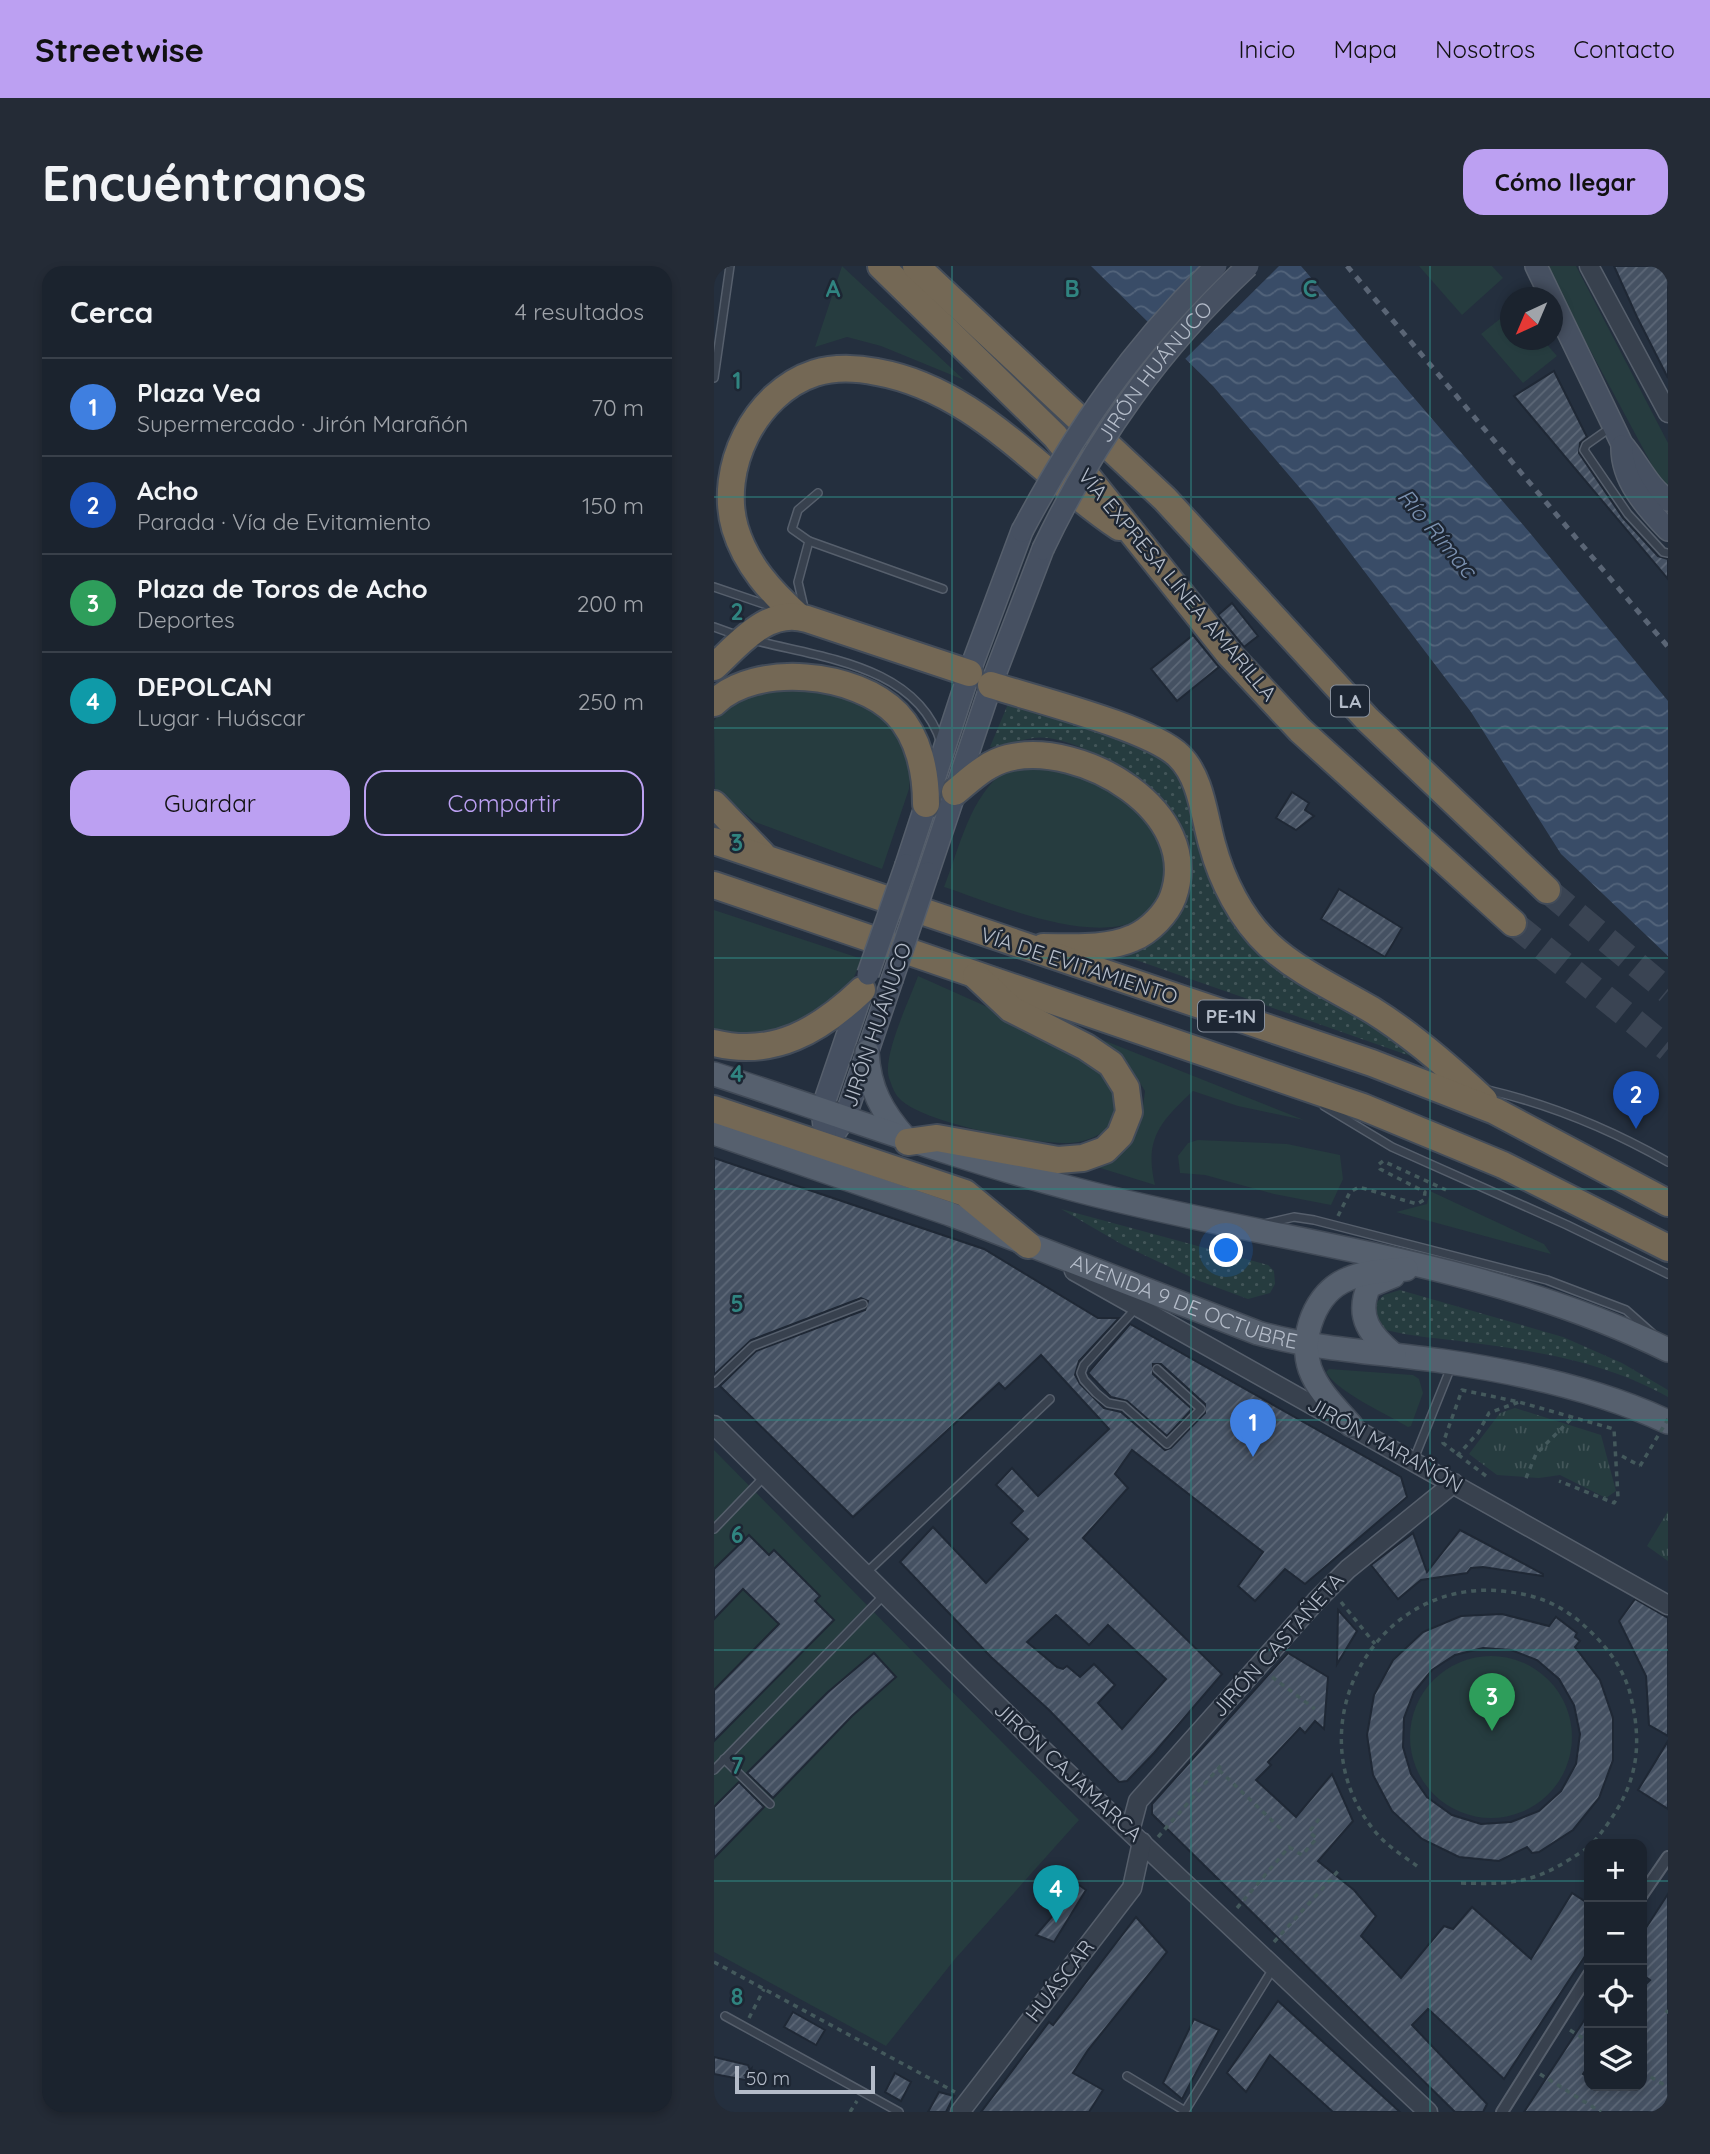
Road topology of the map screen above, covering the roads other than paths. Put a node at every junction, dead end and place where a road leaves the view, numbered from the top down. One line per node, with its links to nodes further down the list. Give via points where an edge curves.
1 (730, 266): 8 (lane)
2 (881, 266): 15 (highway, VÍA EXPRESA LÍNEA AMARILLA / LA, via 1055,436)
3 (916, 266): 32 (highway, VÍA EXPRESA LÍNEA AMARILLA / LA, via 1165,499 1367,719)
4 (1216, 266): 23 (main road, JIRÓN HUÁNUCO, bridge, via 1152,331 1060,462 1022,531)
5 (1248, 266): 23 (main road, JIRÓN HUÁNUCO, bridge, via 1189,323 1135,390 1084,469)
6 (1536, 266): 10 (main road)
7 (1589, 266): 9 (street)
8 (714, 378)
9 (1668, 413)
10 (1618, 435): 12 (main road, via 1654,489); 13 (main road, via 1622,460 1636,493); 16 (lane, via 1586,444 1584,450 1628,514)
11 (818, 493): 14 (lane, via 803,503 793,523 794,534)
12 (1668, 500)
13 (1668, 530)
14 (809, 541): 18 (lane); 19 (lane, via 798,582)
15 (1143, 544): 19 (highway, via 1090,508 955,399 879,372 828,369 801,379 762,411 744,438 731,487 735,528 752,567); 33 (highway, VÍA EXPRESA LÍNEA AMARILLA / LA, via 1229,654 1300,730)
16 (1668, 553)
17 (714, 587): 19 (lane)
18 (943, 589)
19 (803, 618): 21 (highway, via 780,617); 23 (highway)
20 (714, 627): 21 (lane)
21 (744, 638): 22 (highway); 25 (lane, via 848,664 900,685 935,723)
22 (714, 667)
23 (980, 679): 25 (main road, JIRÓN HUÁNUCO); 26 (main road, JIRÓN HUÁNUCO); 41 (highway, via 1146,736 1179,755 1195,782 1226,881 1252,926 1286,958 1375,1012)
24 (714, 703): 28 (highway, via 733,687 768,678 828,681 871,695 895,712 909,731 924,775)
25 (943, 750): 28 (main road, JIRÓN HUÁNUCO)
26 (955, 792): 34 (highway, via 981,770 1005,758 1061,756 1136,795 1157,812 1172,833 1179,859 1178,882 1170,904 1156,922 1134,938 1103,946); 38 (main road, JIRÓN HUÁNUCO, bridge)
27 (714, 804): 30 (highway)
28 (926, 804): 36 (main road, JIRÓN HUÁNUCO, bridge)
29 (714, 841): 30 (highway, VÍA DE EVITAMIENTO / PE-1N)
30 (772, 862): 34 (highway, VÍA DE EVITAMIENTO / PE-1N)
31 (714, 885): 35 (highway, VÍA DE EVITAMIENTO / PE-1N)
32 (1547, 890)
33 (1513, 923)
34 (1024, 948): 42 (highway, VÍA DE EVITAMIENTO / PE-1N, via 1372,1063)
35 (970, 970): 40 (highway, VÍA DE EVITAMIENTO / PE-1N); 48 (highway, via 1010,1009 1086,1046 1111,1064 1126,1088 1129,1112 1120,1135 1105,1150 1083,1158 1031,1157 937,1138)
36 (865, 982): 37 (highway, via 838,1013 798,1038 750,1048); 44 (main road, JIRÓN HUÁNUCO)
37 (714, 1044)
38 (867, 1052): 46 (main road, JIRÓN HUÁNUCO); 48 (main road, via 868,1076 877,1100)
39 (714, 1074): 44 (main road)
40 (1285, 1082): 54 (highway, VÍA DE EVITAMIENTO / PE-1N, via 1363,1107 1503,1165); 56 (lane, via 1392,1147)
41 (1469, 1086): 42 (lane); 45 (highway); 50 (lane, via 1543,1103)
42 (1437, 1089): 45 (highway, VÍA DE EVITAMIENTO / PE-1N)
43 (714, 1109): 49 (highway)
44 (822, 1109): 46 (main road); 49 (main road, JIRÓN HUÁNUCO)
45 (1495, 1111): 51 (highway, VÍA DE EVITAMIENTO / PE-1N)
46 (845, 1118): 48 (main road); 49 (main road, JIRÓN HUÁNUCO)
47 (714, 1133): 53 (main road, AVENIDA 9 DE OCTUBRE)
48 (908, 1142): 52 (main road, via 1078,1191)
49 (826, 1144): 53 (highway, via 965,1193)
50 (1668, 1162)
51 (1668, 1203)
52 (1249, 1227): 55 (main road); 60 (lane, via 1294,1217 1515,1269 1626,1310)
53 (1028, 1245): 58 (street, JIRÓN MARAÑÓN); 59 (main road, AVENIDA 9 DE OCTUBRE, via 1245,1328)
54 (1668, 1248)
55 (1423, 1268): 59 (main road, via 1361,1275 1334,1287 1318,1307); 60 (main road, via 1578,1311); 61 (main road, via 1380,1280 1369,1286 1363,1299 1367,1326)
56 (1668, 1275)
57 (863, 1304): 64 (lane, via 753,1346)
58 (1138, 1307): 63 (lane, via 1081,1373 1108,1403 1124,1406 1167,1444 1201,1409); 68 (street, JIRÓN MARAÑÓN)
59 (1304, 1345): 61 (main road, AVENIDA 9 DE OCTUBRE); 68 (main road, via 1320,1388)
60 (1668, 1349)
61 (1394, 1355): 62 (main road, AVENIDA 9 DE OCTUBRE)
62 (1453, 1363): 66 (main road, AVENIDA 9 DE OCTUBRE, via 1520,1374); 69 (lane)
63 (1157, 1369)
64 (714, 1383)
65 (1050, 1399): 73 (lane)
66 (1668, 1421)
67 (714, 1424): 70 (street, JIRÓN CAJAMARCA)
68 (1351, 1425): 69 (street, JIRÓN MARAÑÓN)
69 (1413, 1461): 71 (street, JIRÓN MARAÑÓN)
70 (766, 1476): 72 (lane); 73 (street, JIRÓN CAJAMARCA)
71 (1454, 1483): 75 (street, JIRÓN MARAÑÓN); 79 (street, JIRÓN CASTAÑETA, via 1329,1588 1138,1801)
72 (714, 1528)
73 (865, 1574): 74 (street, JIRÓN CAJAMARCA)
74 (885, 1594): 76 (lane); 79 (street, JIRÓN CAJAMARCA)
75 (1668, 1605)
76 (724, 1759): 77 (lane); 78 (lane)
77 (714, 1770)
78 (770, 1804)
79 (1140, 1840): 82 (street, JIRÓN CAJAMARCA); 86 (street, HUÁSCAR, via 1132,1888)
80 (1668, 1857): 81 (street)
81 (1647, 1888)
82 (1268, 1960): 85 (lane, via 1185,2111); 88 (street, JIRÓN CAJAMARCA)
83 (1584, 1982): 89 (street)
84 (725, 2016): 87 (lane)
85 (1128, 2076)
86 (964, 2106)
87 (899, 2112)
88 (1428, 2112)
89 (1502, 2112)

